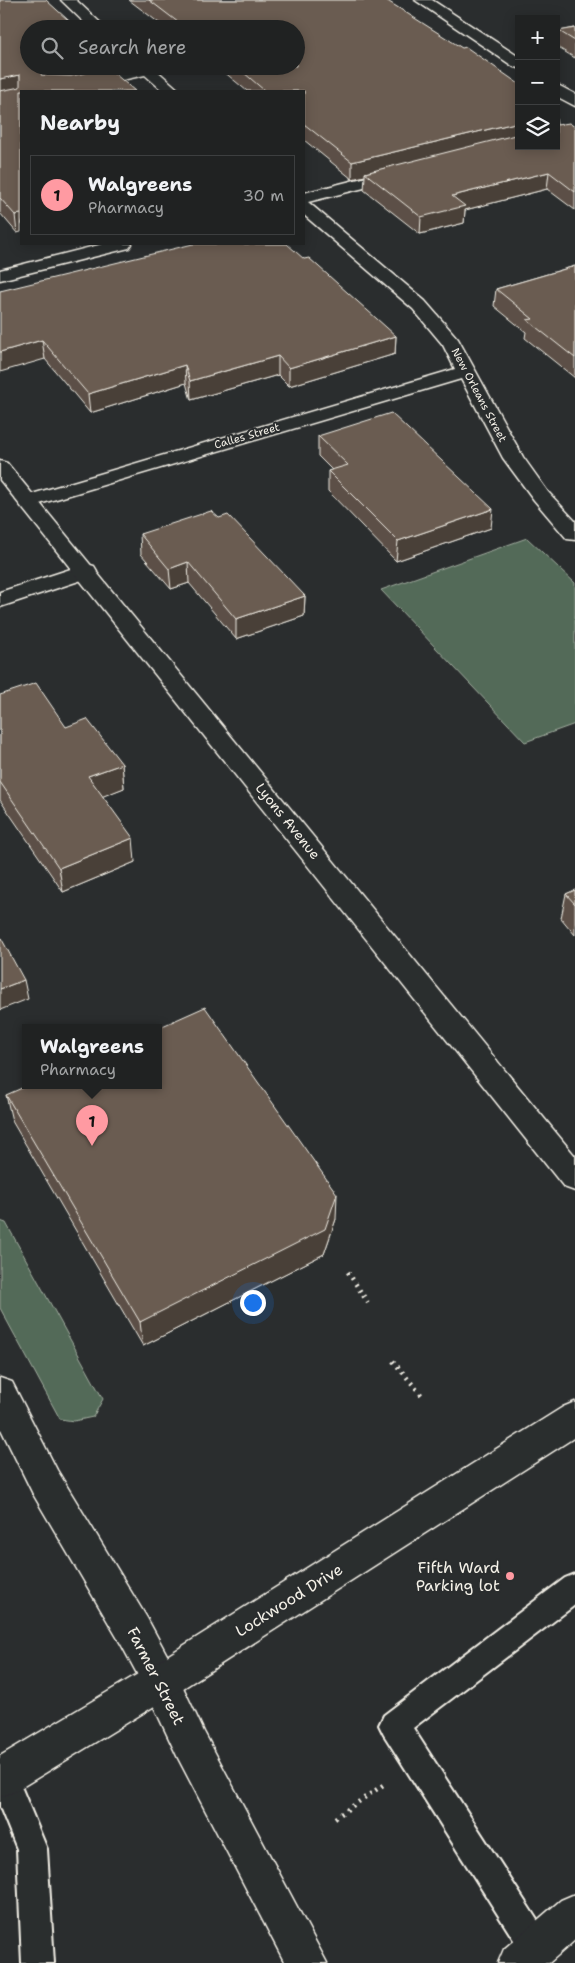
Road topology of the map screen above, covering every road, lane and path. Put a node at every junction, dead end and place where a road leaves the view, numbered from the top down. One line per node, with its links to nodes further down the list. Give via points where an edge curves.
1 (68, 0): 3 (street)
2 (422, 0): 4 (street)
3 (90, 20)
4 (515, 61)
5 (117, 75): 7 (street)
6 (154, 75): 8 (street)
7 (56, 90)
8 (171, 90)
9 (560, 92): 10 (street)
10 (575, 101)
11 (416, 170): 12 (street)
12 (305, 198)
13 (305, 207): 16 (street, New Orleans Street, via 419,305 451,343)
14 (118, 245): 15 (street)
15 (0, 275)
16 (466, 372): 18 (street, Calles Street); 19 (street, New Orleans Street, via 513,458)
17 (0, 466): 18 (street, Lyons Avenue)
18 (28, 501): 20 (street, Lyons Avenue)
19 (575, 534)
20 (86, 570): 21 (street); 22 (street, Lyons Avenue)
21 (0, 600)
22 (575, 1178)
23 (348, 1272): 24 (path)
24 (370, 1306)
25 (393, 1361): 27 (path)
26 (0, 1393): 30 (street, Farmer Street, via 45,1482)
27 (424, 1398)
28 (575, 1418): 30 (street, Lockwood Drive)
29 (575, 1588): 35 (lane, via 394,1725)
30 (161, 1681): 31 (street, Lockwood Drive); 37 (street, Farmer Street, via 191,1745)
31 (1, 1777): 36 (lane, via 32,1849)
32 (392, 1779): 33 (path)
33 (335, 1818)
34 (575, 1914): 35 (street)
35 (527, 1956)
36 (38, 1963)
37 (307, 1963)

